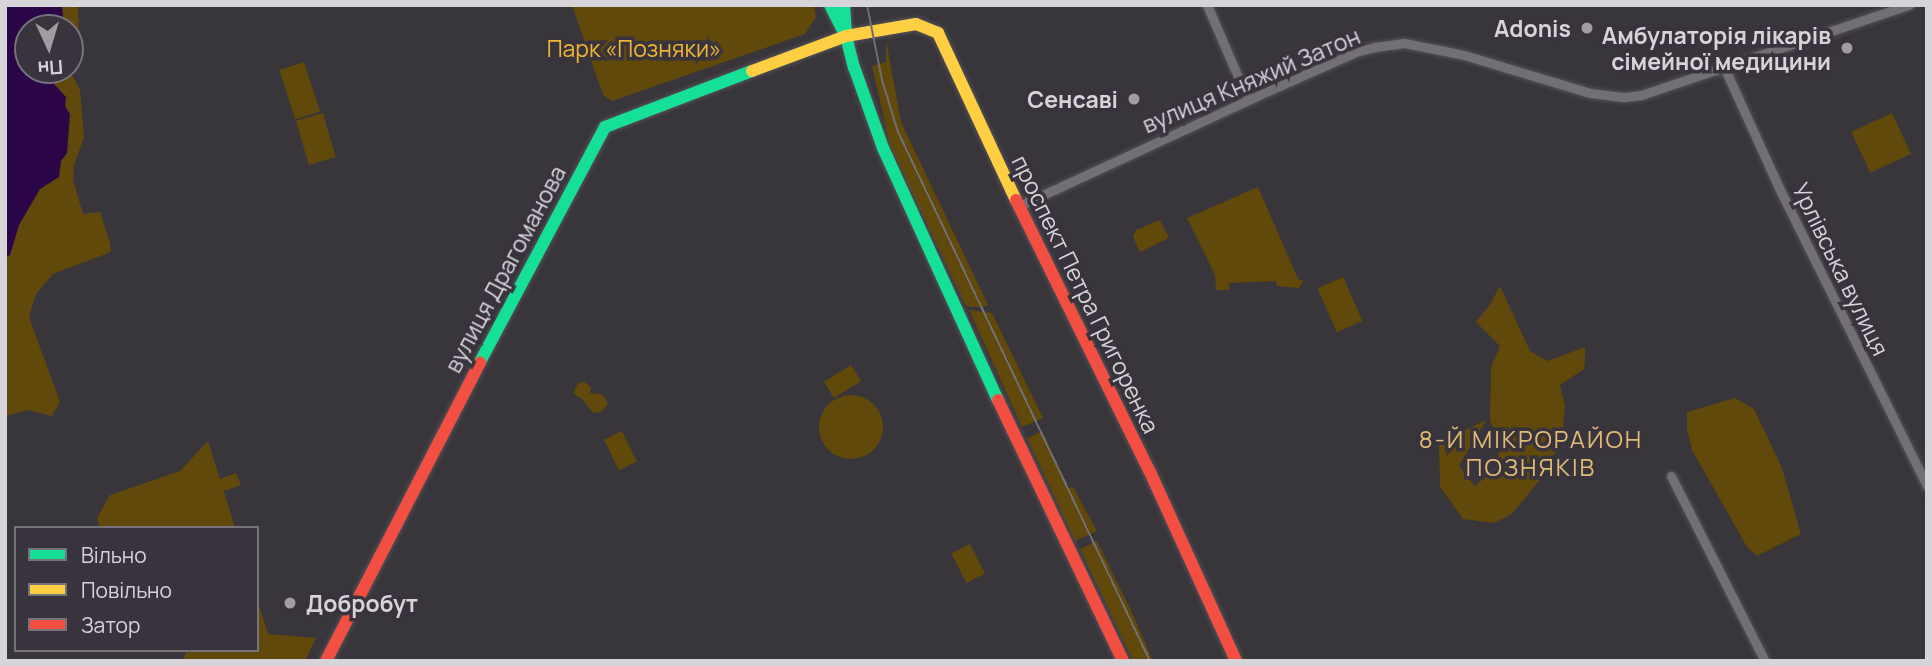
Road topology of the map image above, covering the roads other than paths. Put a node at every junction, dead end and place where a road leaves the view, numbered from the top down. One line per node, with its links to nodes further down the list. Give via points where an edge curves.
1 (830, 5): 5 (main road)
2 (844, 5): 5 (main road)
3 (1207, 5): 7 (street)
4 (1909, 5): 6 (street, вулиця Княжий Затон)
5 (846, 36): 8 (main road, проспект Петра Григоренка, via 916,24 938,33); 11 (main road, вулиця Драгоманова, via 605,127); 12 (main road, via 878,135 920,233)
6 (1724, 67): 7 (street, вулиця Княжий Затон, via 1641,95 1610,97 1464,55 1404,43 1356,52); 10 (street, Урлівська вулиця)
7 (1248, 100): 8 (street, вулиця Княжий Затон)
8 (1019, 206): 13 (main road, проспект Петра Григоренка, via 1150,472)
9 (1671, 476): 14 (street)
10 (1927, 486)
11 (326, 661)
12 (1123, 661)
13 (1236, 661)
14 (1765, 661)

